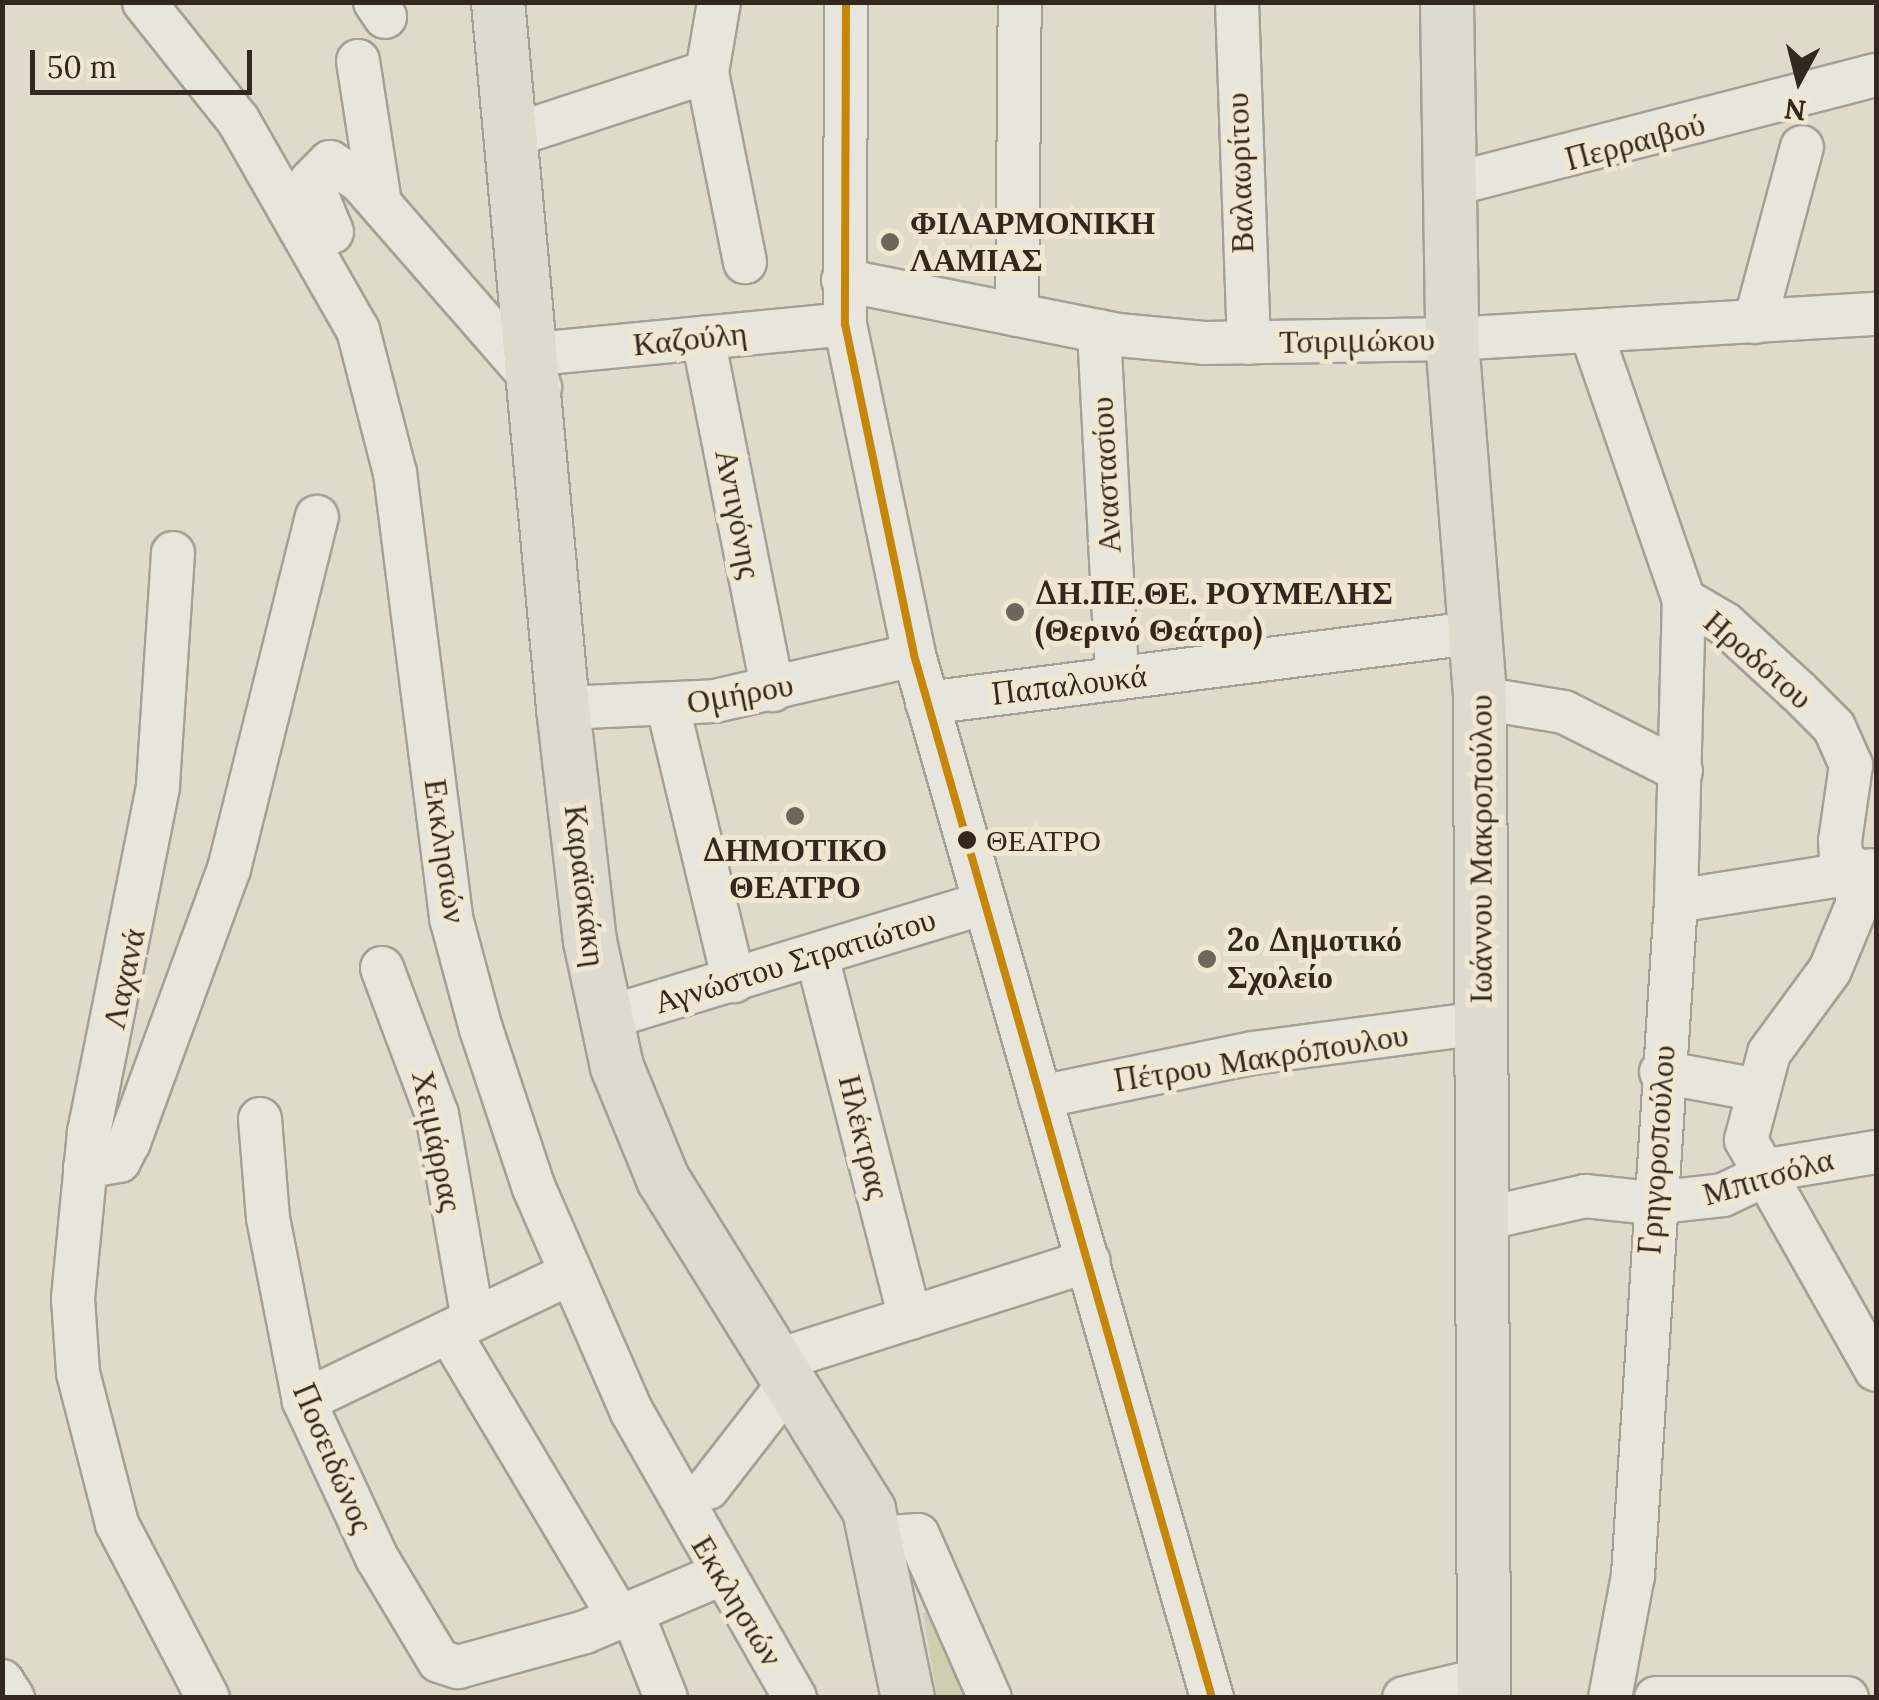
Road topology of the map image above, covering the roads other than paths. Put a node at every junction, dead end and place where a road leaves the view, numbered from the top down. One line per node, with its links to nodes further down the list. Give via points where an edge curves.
1 (144, 2): 17 (street, Εκκλησιών, via 238,120)
2 (498, 2): 11 (main road, Καραϊσκάκη)
3 (719, 2): 9 (street)
4 (846, 2): 16 (street)
5 (1020, 2): 19 (street)
6 (1236, 2): 26 (street, Βαλαωρίτου)
7 (1448, 2): 13 (main road, Ιωάννου Μακροπούλου)
8 (358, 61): 14 (street)
9 (708, 72): 11 (street); 15 (street)
10 (1876, 75): 13 (street, Περραιβού)
11 (510, 136): 27 (main road, Καραϊσκάκη)
12 (1802, 147): 20 (street)
13 (1450, 186): 25 (main road, Ιωάννου Μακροπούλου)
14 (380, 203): 17 (street, via 336,164 314,170); 27 (street)
15 (745, 262)
16 (843, 280): 19 (street, Τσιριμώκου); 21 (street)
17 (350, 310): 58 (street, Εκκλησιών, via 407,544 451,918)
18 (1876, 314): 20 (street, Τσιριμώκου)
19 (1018, 315): 22 (street, Τσιριμώκου)
20 (1754, 322): 23 (street, Τσιριμώκου)
21 (845, 324): 24 (street, Καζούλη); 32 (street)
22 (1099, 332): 26 (street, Τσιριμώκου); 33 (street, Αναστασίου)
23 (1591, 332): 25 (street, Τσιριμώκου); 30 (street, Ηροδότου)
24 (703, 338): 27 (street, Καζούλη); 34 (street, Αντιγόνης)
25 (1452, 340): 26 (street, Τσιριμώκου); 35 (main road, Ιωάννου Μακροπούλου)
26 (1249, 343)
27 (538, 370): 38 (main road, Καραϊσκάκη)
28 (317, 516): 53 (street, via 228,868 124,1151)
29 (173, 553): 53 (street, Λαχανά, via 158,787)
30 (1684, 600): 39 (street, Γρηγοροπούλου); 40 (street, Ηροδότου, via 1725,624 1834,727 1851,765 1841,860)
31 (1448, 636): 33 (street, Παπαλουκά)
32 (914, 654): 34 (street, Ομήρου); 36 (street)
33 (1117, 678): 36 (street, Παπαλουκά)
34 (773, 690): 37 (street, Ομήρου)
35 (1480, 698): 39 (street, via 1564,712); 47 (main road, Ιωάννου Μακροπούλου)
36 (927, 703): 42 (street)
37 (668, 706): 38 (street, Ομήρου); 45 (street)
38 (563, 708): 46 (main road, Καραϊσκάκη)
39 (1681, 771): 41 (street, Γρηγοροπούλου)
40 (1867, 870): 41 (street); 49 (street, via 1846,940)
41 (1676, 901): 48 (street, Γρηγοροπούλου)
42 (984, 902): 43 (street, Αγνώστου Στρατιώτου); 50 (street)
43 (817, 956): 45 (street, Αγνώστου Στρατιώτου); 59 (street, Ηλέκτρας)
44 (382, 968): 60 (street, Χειμάρρας, via 437,1114)
45 (734, 981): 46 (street, Αγνώστου Στρατιώτου)
46 (606, 1018): 62 (main road, Καραϊσκάκη, via 643,1141)
47 (1482, 1024): 50 (street, Πέτρου Μακρόπουλου, via 1254,1053); 56 (main road, Ιωάννου Μακροπούλου)
48 (1661, 1072): 49 (street); 55 (street, Γρηγοροπούλου)
49 (1754, 1088): 54 (street, via 1746,1140)
50 (1040, 1096): 57 (street)
51 (260, 1119): 63 (street, Ποσειδώνος, via 271,1234)
52 (1876, 1152): 54 (street, Μπιτσόλα)
53 (85, 1167): 72 (street, Λαχανά, via 73,1299 85,1403 117,1524)
54 (1762, 1176): 55 (street, Μπιτσόλα, via 1723,1195); 61 (street)
55 (1652, 1202): 56 (street, Μπιτσόλα, via 1585,1196); 79 (street, Γρηγοροπούλου, via 1634,1575)
56 (1483, 1219): 69 (main road, Ιωάννου Μακροπούλου)
57 (1089, 1261): 59 (street); 77 (street)
58 (569, 1274): 60 (street); 66 (street, Εκκλησιών)
59 (910, 1318): 62 (street)
60 (461, 1326): 63 (street); 67 (street, Χειμάρρας)
61 (1876, 1370)
62 (784, 1371): 64 (street); 65 (main road, Καραϊσκάκη, via 854,1479)
63 (304, 1401): 67 (street, Ποσειδώνος, via 377,1558 439,1661 482,1662)
64 (708, 1488)
65 (877, 1538): 75 (main road, Καραϊσκάκη); 76 (street, via 918,1535)
66 (719, 1575): 67 (street); 74 (street, Εκκλησιών)
67 (626, 1617): 73 (street, Χειμάρρας)
68 (2, 1681): 71 (street)
69 (1484, 1688): 78 (street)
70 (1794, 1697): 80 (street); 81 (street)
71 (13, 1698)
72 (208, 1698)
73 (666, 1698)
74 (794, 1698)
75 (908, 1698)
76 (990, 1698)
77 (1212, 1698)
78 (1404, 1698)
79 (1610, 1698)
80 (1656, 1698)
81 (1847, 1698)

